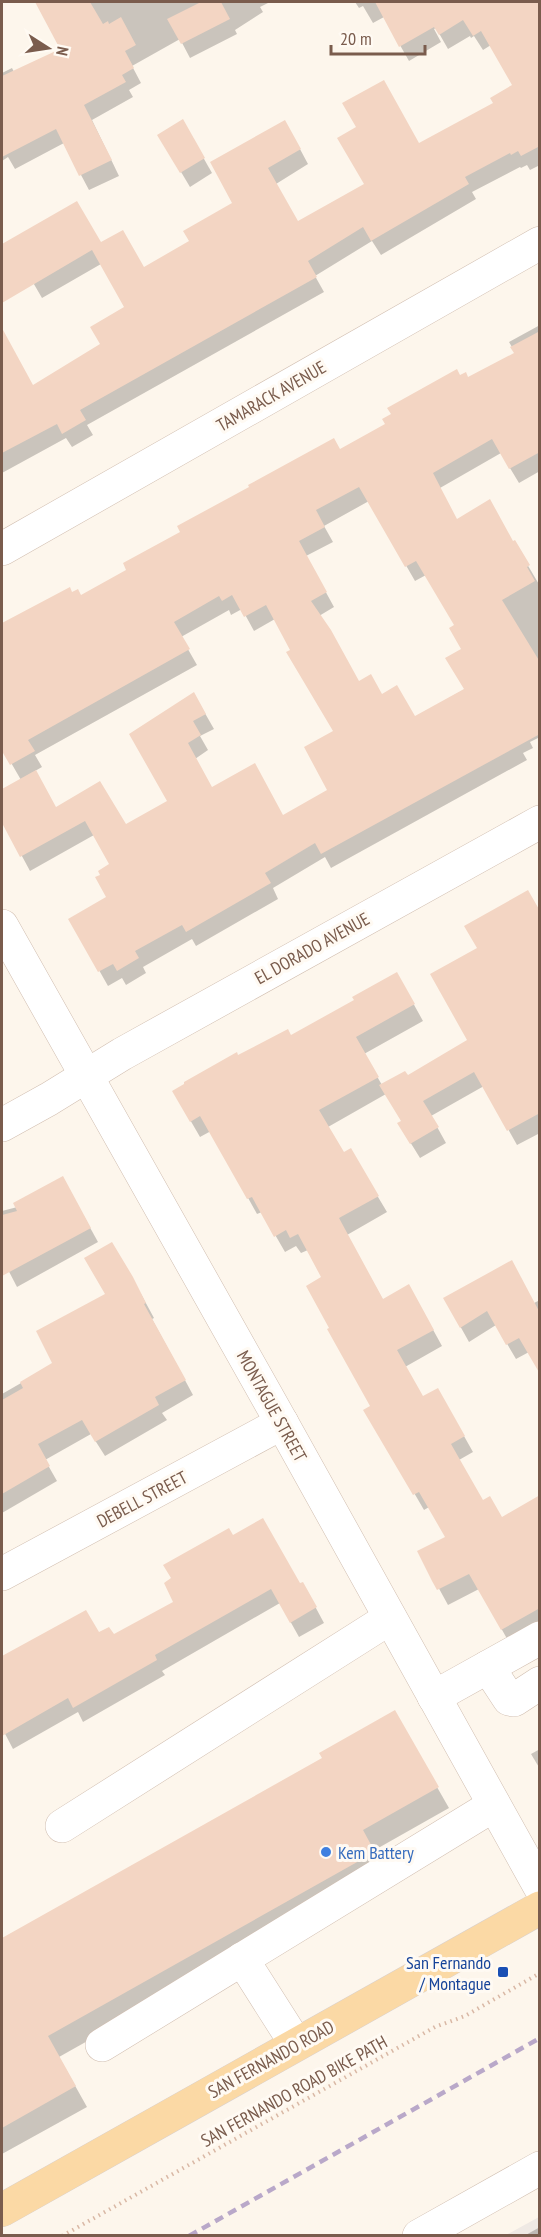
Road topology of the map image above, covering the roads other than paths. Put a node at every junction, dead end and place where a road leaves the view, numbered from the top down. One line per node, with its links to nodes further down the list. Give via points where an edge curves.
1 (540, 243): 2 (street, TAMARACK AVENUE)
2 (2, 549)
3 (540, 822): 5 (street, EL DORADO AVENUE)
4 (2, 926): 5 (street, MONTAGUE STREET)
5 (85, 1077): 6 (street, EL DORADO AVENUE); 7 (street, MONTAGUE STREET)
6 (2, 1125)
7 (282, 1423): 8 (street, DEBELL STREET); 9 (street, MONTAGUE STREET)
8 (2, 1574)
9 (390, 1618): 13 (street, MONTAGUE STREET); 15 (street)
10 (540, 1638): 11 (street)
11 (488, 1667): 12 (street, via 509,1699 514,1700); 13 (street)
12 (540, 1683)
13 (434, 1697): 14 (street, MONTAGUE STREET)
14 (494, 1805): 16 (street, MONTAGUE STREET); 18 (street)
15 (62, 1826)
16 (540, 1887)
17 (540, 1908): 19 (main road, SAN FERNANDO ROAD)
18 (242, 1959): 19 (street); 20 (street)
19 (296, 2044): 22 (main road, SAN FERNANDO ROAD)
20 (102, 2045)
21 (540, 2168): 23 (street)
22 (2, 2210)
23 (419, 2235)

